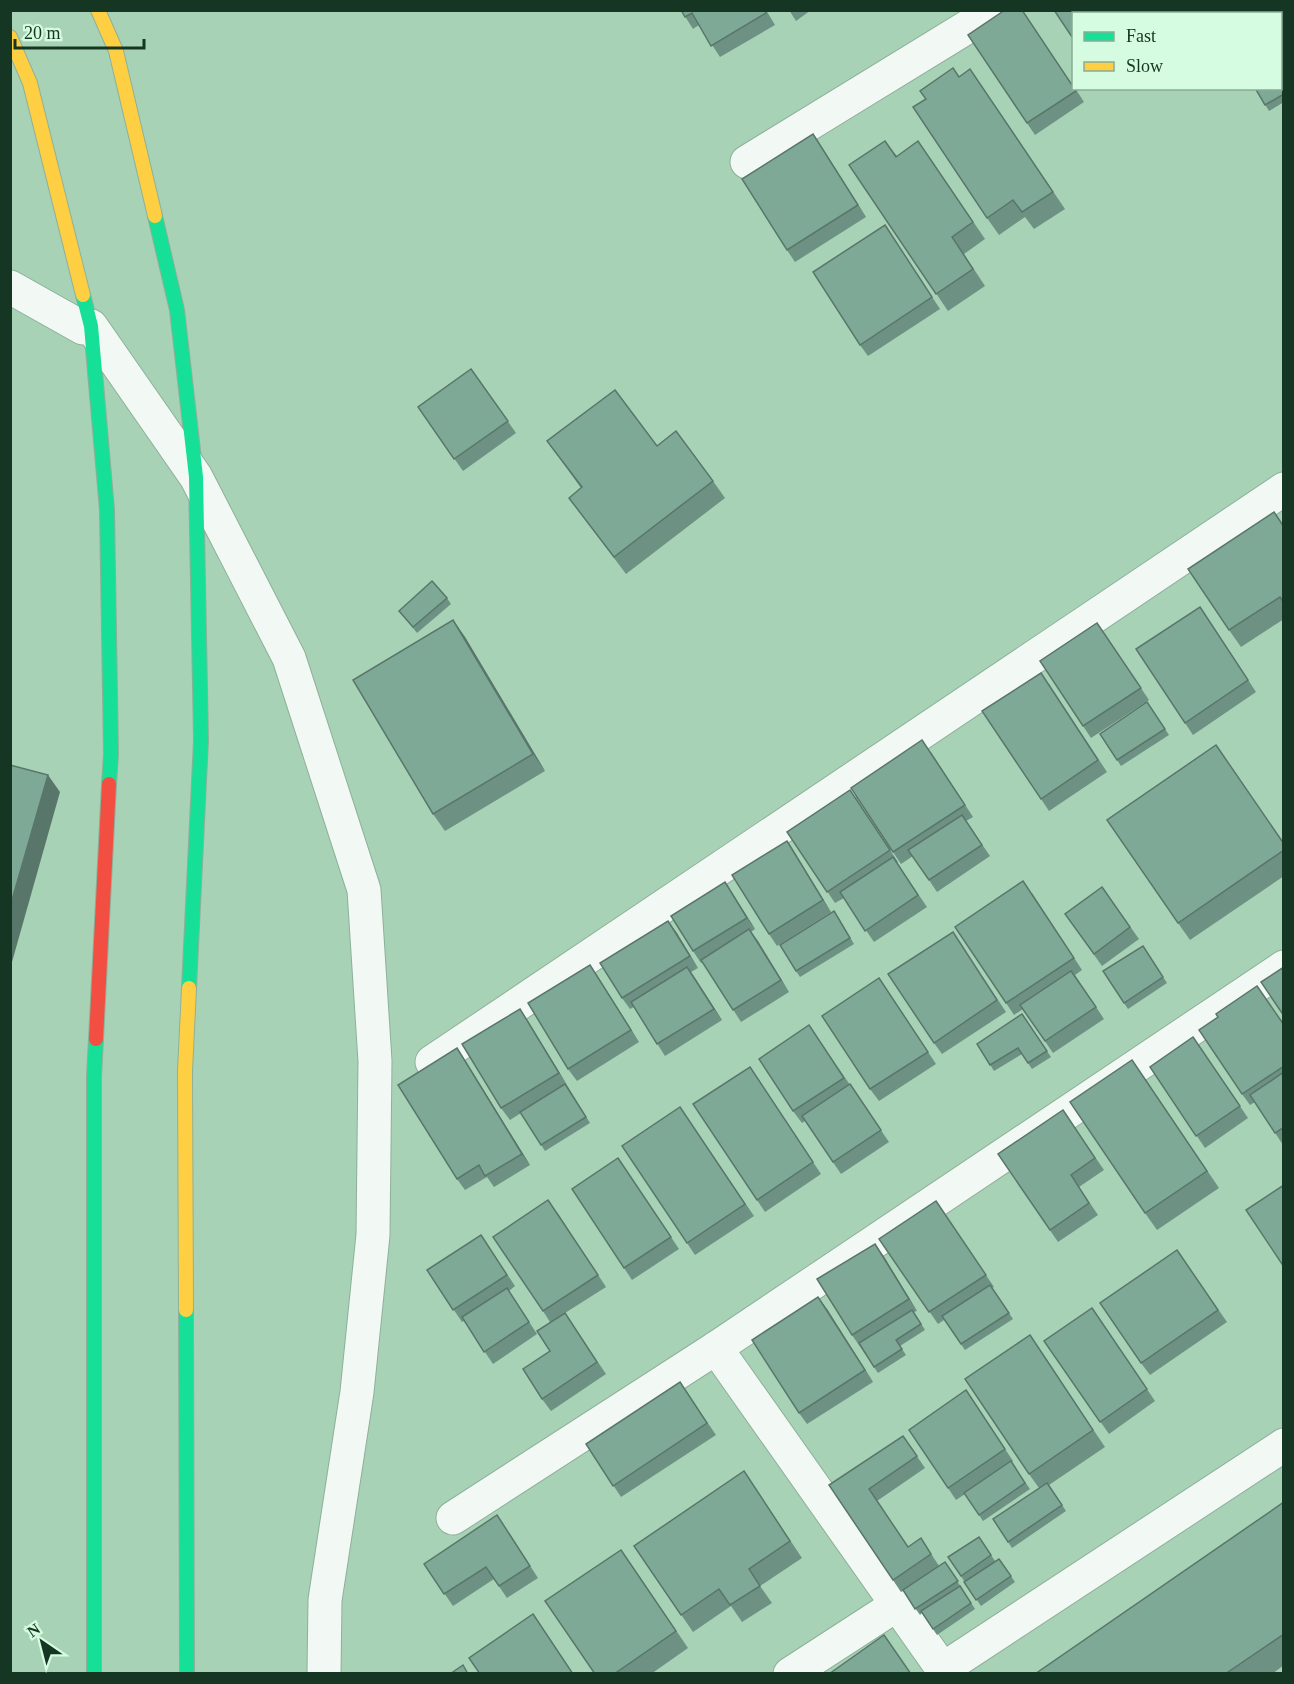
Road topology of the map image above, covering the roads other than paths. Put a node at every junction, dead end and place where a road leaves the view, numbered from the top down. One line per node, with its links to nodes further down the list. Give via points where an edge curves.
1 (98, 10): 7 (main road, via 116,51 177,310)
2 (995, 10): 4 (street)
3 (10, 37): 6 (main road, via 30,82)
4 (747, 162)
5 (10, 287): 6 (street, via 83,328)
6 (91, 326): 7 (street); 16 (main road, via 107,510 111,754 94,1076)
7 (196, 477): 17 (main road, via 201,740 185,1071); 18 (street, via 289,658 364,890 375,1060 374,1235 357,1392 325,1600)
8 (1284, 489): 10 (street)
9 (1284, 966): 11 (street)
10 (432, 1062)
11 (716, 1348): 13 (street); 14 (street)
12 (1284, 1445): 15 (street)
13 (453, 1518)
14 (898, 1604): 15 (street); 19 (street)
15 (945, 1671)
16 (94, 1674)
17 (187, 1674)
18 (324, 1674)
19 (790, 1674)

